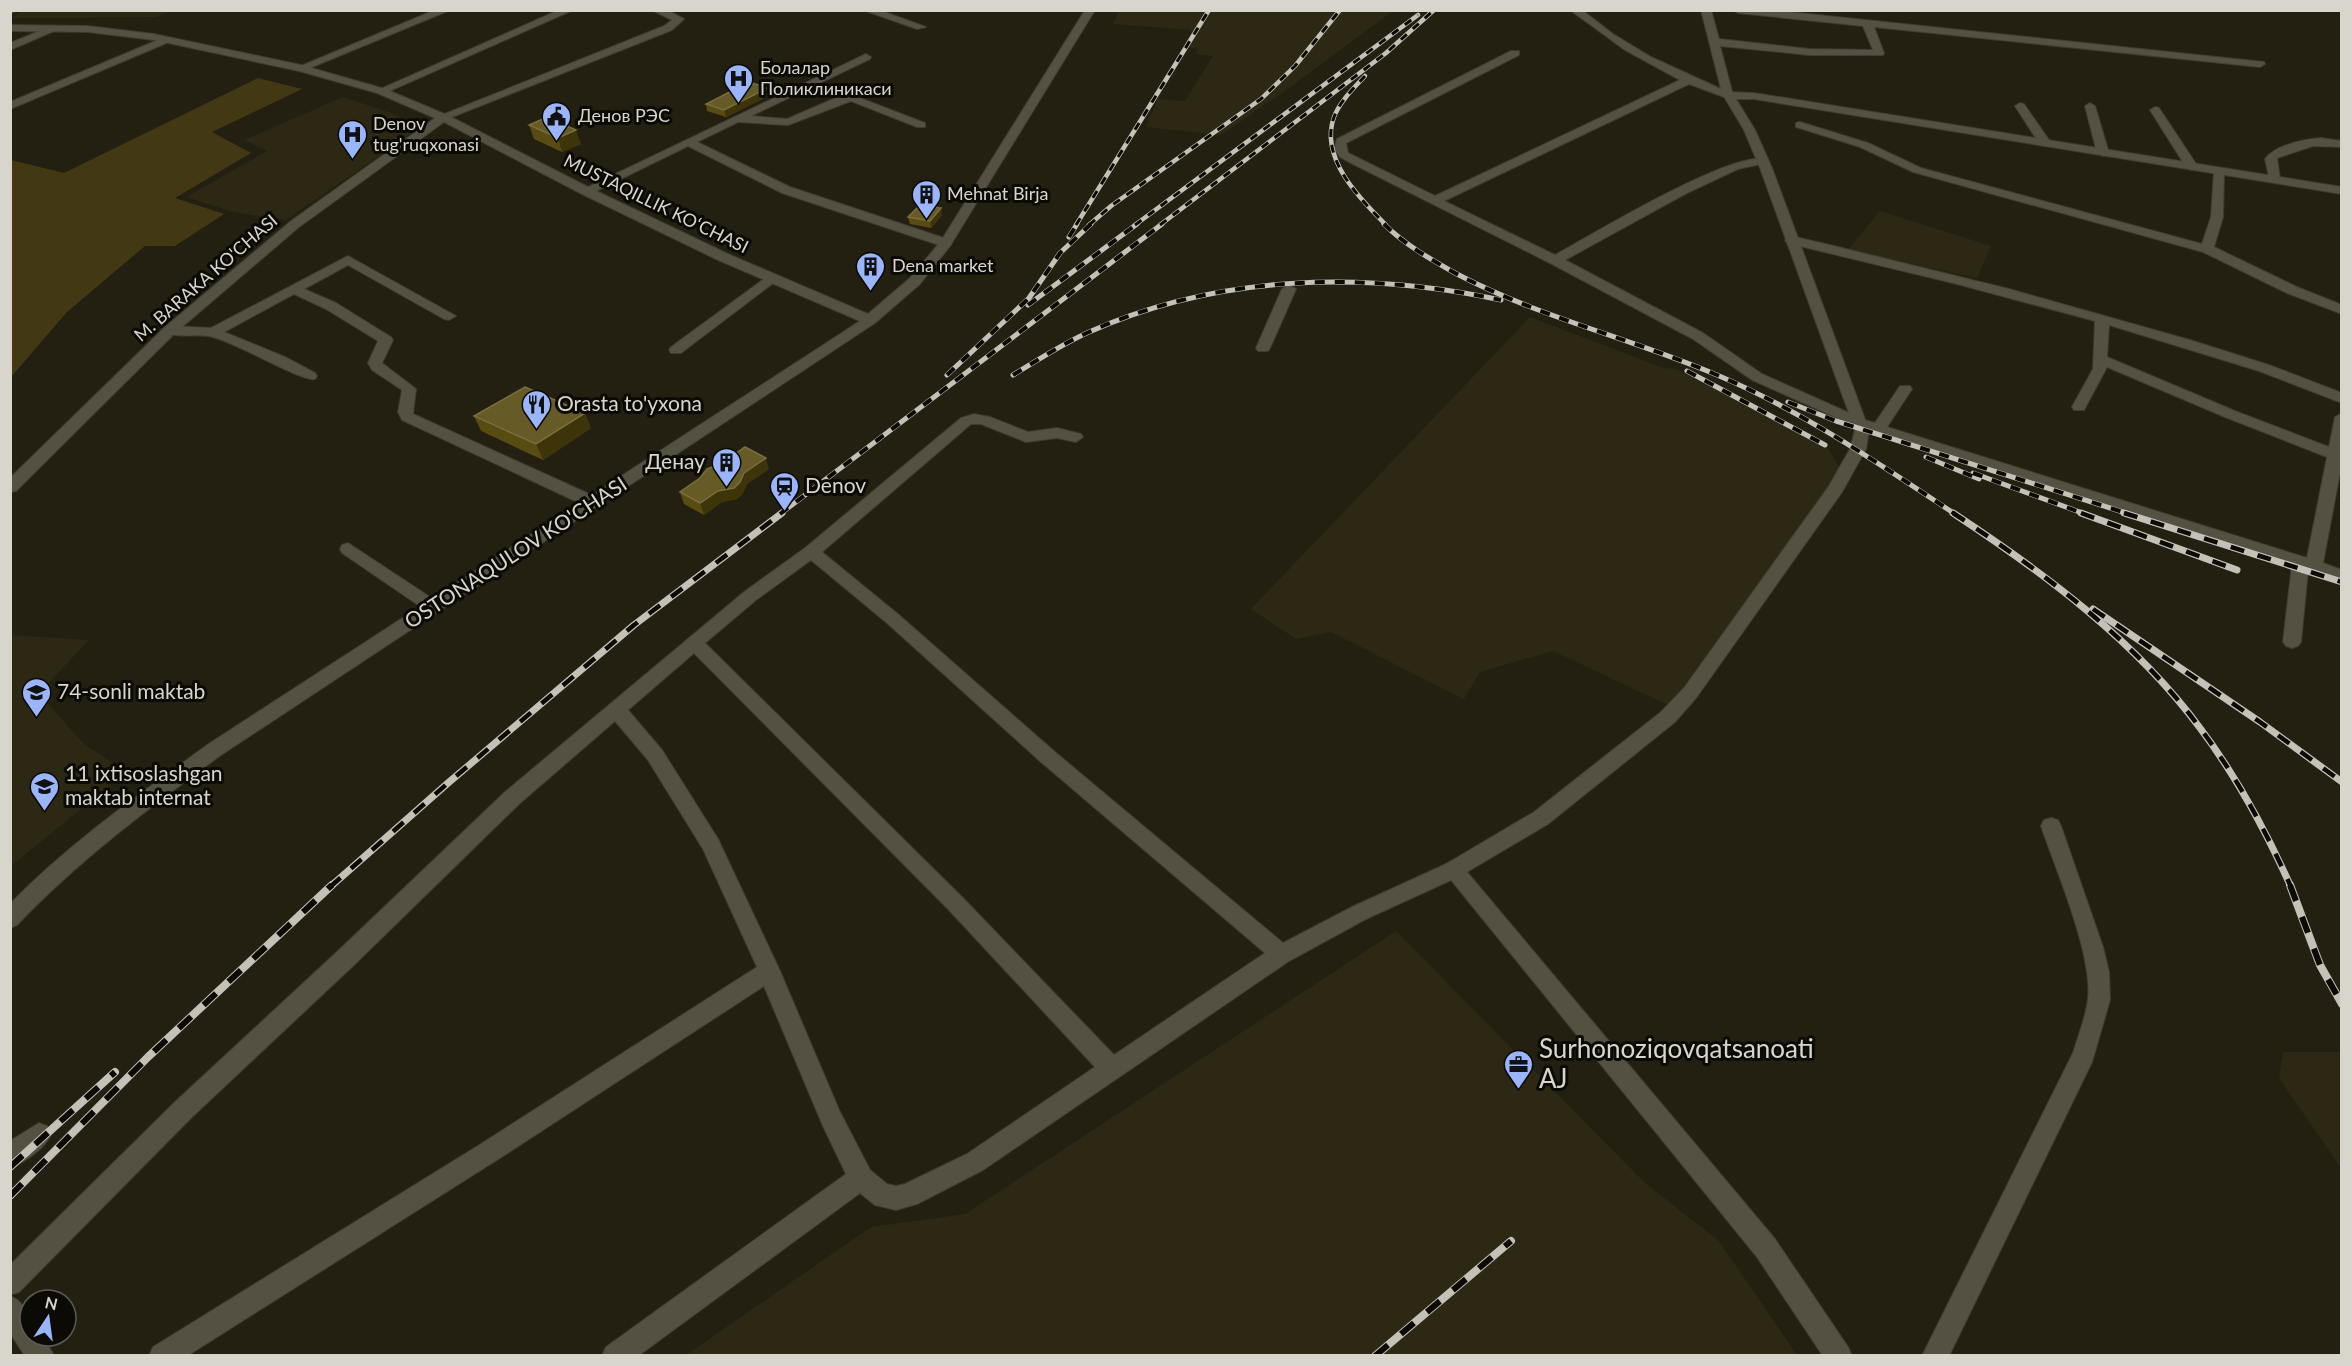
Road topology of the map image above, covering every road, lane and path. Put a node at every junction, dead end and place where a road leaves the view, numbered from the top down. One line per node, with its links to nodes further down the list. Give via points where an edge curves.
1 (568, 10): 21 (street)
2 (657, 10): 27 (street, M. BARAKA KO'CHASI, via 679,19 677,23)
3 (868, 10): 10 (street)
4 (1090, 10): 43 (street, OSTONAQULOV KO'CHASI)
5 (1575, 10): 20 (street, via 1590,24)
6 (1706, 10): 14 (street)
7 (1738, 10): 9 (street)
8 (444, 11): 19 (street)
9 (1867, 23): 14 (street, via 1880,52 1809,52); 18 (street)
10 (921, 27)
11 (10, 28): 12 (street, MUSTAQILLIK KO‘CHASI)
12 (56, 28): 13 (street, MUSTAQILLIK KO‘CHASI, via 106,30); 15 (street)
13 (165, 40): 19 (street, MUSTAQILLIK KO‘CHASI); 23 (street)
14 (1714, 42): 22 (street)
15 (10, 47)
16 (1515, 53): 41 (street, via 1341,141 1344,155)
17 (866, 57): 28 (street)
18 (2260, 64)
19 (301, 68): 21 (street, MUSTAQILLIK KO‘CHASI)
20 (1689, 80): 22 (street); 41 (street)
21 (381, 91): 27 (street, MUSTAQILLIK KO‘CHASI)
22 (1728, 95): 32 (street); 35 (street, via 1745,118)
23 (10, 106)
24 (2020, 106): 32 (street)
25 (2090, 106): 34 (street)
26 (2156, 110): 36 (street)
27 (443, 117): 39 (street, MUSTAQILLIK KO‘CHASI); 53 (street, M. BARAKA KO'CHASI, via 295,224)
28 (737, 119): 29 (street, via 788,122 856,98); 31 (street)
29 (921, 124)
30 (1800, 125): 44 (street, via 1864,145 1917,170)
31 (688, 142): 39 (street); 43 (street, via 786,190)
32 (2045, 143): 34 (street)
33 (2342, 144): 38 (street, via 2307,142 2273,156)
34 (2103, 153): 36 (street)
35 (1762, 161): 42 (street); 45 (street, via 1735,166 1691,186)
36 (2192, 167): 37 (street)
37 (2220, 172): 38 (street); 44 (street, via 2217,217)
38 (2274, 179): 40 (street)
39 (586, 191): 46 (street, MUSTAQILLIK KO‘CHASI)
40 (2342, 191)
41 (1436, 200): 45 (street)
42 (1791, 240): 51 (street); 63 (street)
43 (946, 243): 52 (street, OSTONAQULOV KO'CHASI, via 915,280)
44 (2207, 249): 49 (street)
45 (1556, 260): 63 (street, via 1698,336 1756,377)
46 (771, 278): 52 (street, MUSTAQILLIK KO‘CHASI); 56 (street)
47 (294, 289): 50 (street, via 350,260); 54 (street); 68 (street, via 331,306 386,340 375,363 409,389 407,417)
48 (1289, 289): 55 (street)
49 (2342, 310)
50 (449, 316)
51 (2102, 319): 57 (street); 60 (street, via 2252,362)
52 (870, 320): 68 (street, OSTONAQULOV KO'CHASI)
53 (170, 330): 54 (street); 67 (street, M. BARAKA KO'CHASI)
54 (213, 332): 58 (street)
55 (1263, 348)
56 (676, 350)
57 (2102, 359): 61 (street); 66 (street, via 2239,418)
58 (310, 376)
59 (1905, 389): 64 (street)
60 (2342, 399)
61 (2079, 407)
62 (2342, 417): 66 (street)
63 (1860, 423): 64 (street); 78 (street, via 1858,449 1836,488 1683,701 1541,818)
64 (1878, 429): 71 (street)
65 (1076, 437): 70 (street, via 1057,433 1026,437 985,420 970,419)
66 (2338, 455): 71 (street)
67 (10, 487)
68 (592, 502): 73 (street, OSTONAQULOV KO'CHASI)
69 (348, 549): 73 (street)
70 (811, 552): 75 (street); 80 (street)
71 (2307, 564): 72 (street); 74 (street)
72 (2342, 576)
73 (434, 607): 79 (street, OSTONAQULOV KO'CHASI, via 214,750 114,823 46,881)
74 (2292, 642)
75 (694, 643): 76 (street); 82 (street, via 956,904)
76 (616, 709): 81 (street, via 655,755 711,845); 86 (street, via 512,798 183,1110)
77 (2050, 826): 92 (street, via 2092,947 2099,1000 2084,1055)
78 (1453, 870): 80 (street); 91 (street, via 1766,1248)
79 (10, 919)
80 (1281, 954): 82 (street)
81 (769, 971): 85 (street, via 831,1118); 89 (street)
82 (1112, 1069): 85 (street, via 975,1162 908,1195 884,1196)
83 (39, 1134): 84 (street)
84 (10, 1156)
85 (861, 1178): 90 (street)
86 (10, 1282)
87 (10, 1309): 88 (street)
88 (41, 1356)
89 (162, 1356)
90 (615, 1356)
91 (1839, 1356)
92 (1935, 1356)

